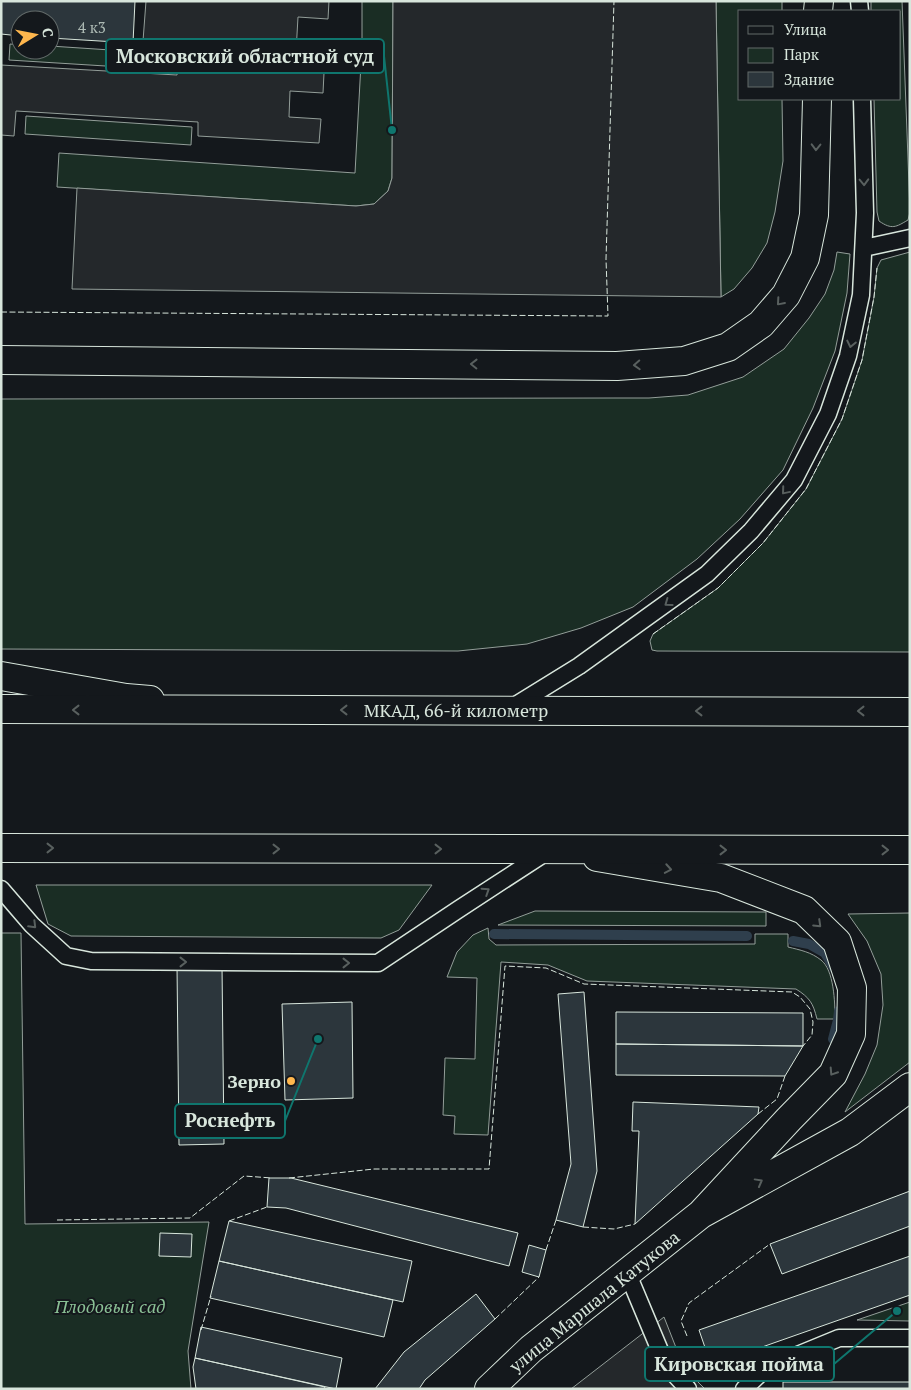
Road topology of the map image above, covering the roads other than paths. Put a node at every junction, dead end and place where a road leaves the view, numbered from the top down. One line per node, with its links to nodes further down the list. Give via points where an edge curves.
1 (817, 100): 5 (main road, one-way to 5, via 814,215 805,258 786,295 761,324 728,347 684,361 617,366)
2 (862, 100): 4 (lane, one-way to 4)
3 (910, 238): 4 (lane)
4 (864, 248): 9 (lane, one-way to 9, via 861,295 848,356 828,414 794,480 751,531 707,574 579,666)
5 (1, 360)
6 (1, 676): 8 (main road, via 126,698)
7 (1, 709): 8 (main road, МКАД, 66-й километр, one-way to 7)
8 (253, 710): 9 (main road, МКАД, 66-й километр, one-way to 8)
9 (506, 710): 10 (main road, МКАД, 66-й километр, one-way to 9)
10 (910, 712)
11 (1, 848): 12 (main road, one-way to 12)
12 (551, 849): 13 (main road, one-way to 13); 14 (lane, one-way to 12, via 32,925 66,956 90,961 378,964); 16 (main road, улица Маршала Катукова, one-way to 16, via 721,878 804,910 837,942 852,988 852,1034 833,1074)
13 (910, 850)
14 (1, 889)
15 (910, 1087): 16 (main road, улица Маршала Катукова, one-way to 15, via 850,1132)
16 (702, 1214): 17 (main road, улица Маршала Катукова)
17 (626, 1272): 19 (main road, улица Маршала Катукова, via 531,1348); 20 (lane, via 666,1365)
18 (910, 1338): 21 (lane, via 839,1338 766,1368)
19 (488, 1389)
20 (688, 1389)
21 (744, 1389)

